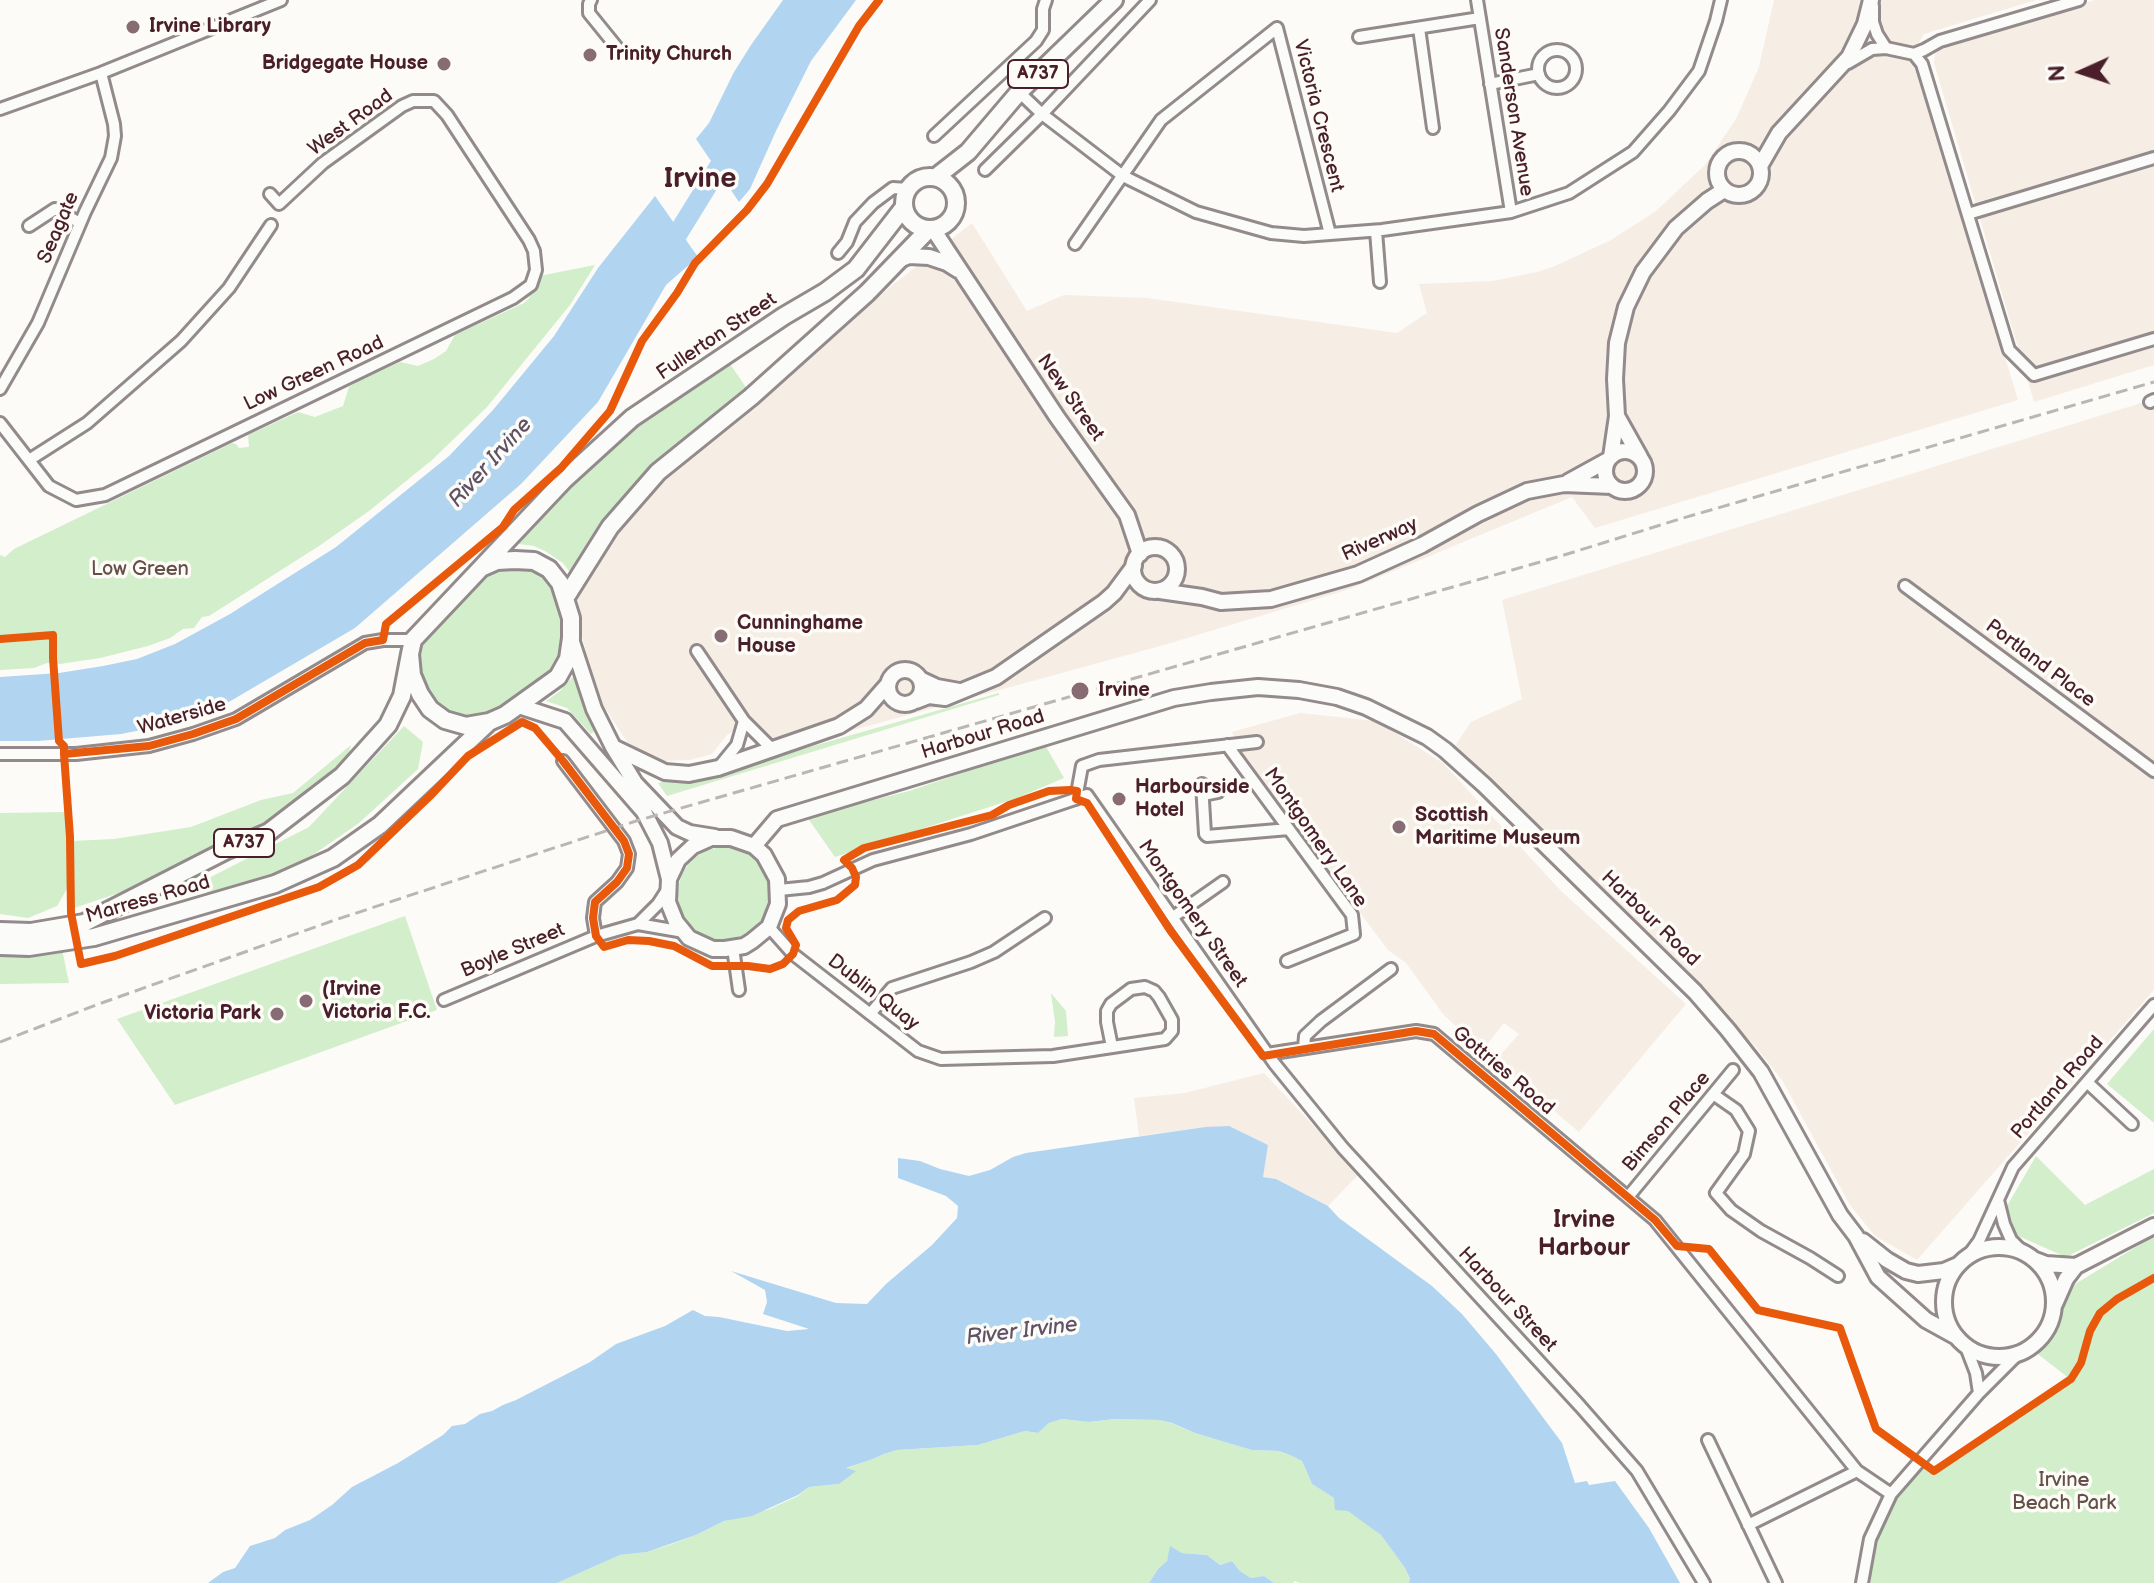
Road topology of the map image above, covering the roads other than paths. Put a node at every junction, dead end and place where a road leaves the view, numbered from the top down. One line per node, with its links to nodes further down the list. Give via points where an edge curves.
1 (281, 0): 17 (street)
2 (591, 0): 14 (street, via 589,13)
3 (1046, 0): 25 (street, via 1043,30 1036,41)
4 (1150, 0): 22 (street)
5 (1477, 0): 10 (street, Sanderson Avenue)
6 (1721, 0): 38 (street, via 1699,71 1633,152 1569,193)
7 (1872, 0): 13 (street, via 1873,22); 16 (street, via 1858,42)
8 (2079, 0): 15 (street, via 1940,41)
9 (1103, 4): 20 (main road, A737)
10 (1480, 18): 11 (street, Sanderson Avenue); 19 (street, Sanderson Avenue)
11 (1419, 28): 12 (street, Sanderson Avenue); 23 (street)
12 (1359, 37)
13 (1886, 48): 15 (street); 16 (street, via 1859,55)
14 (619, 50)
15 (1914, 54): 39 (street, via 1922,64)
16 (1837, 71): 24 (street)
17 (101, 73): 21 (street); 40 (street, Seagate, via 114,147)
18 (1539, 74): 19 (street)
19 (1490, 84): 38 (street, Sanderson Avenue)
20 (1019, 92): 22 (street); 27 (main road, A737)
21 (0, 109)
22 (1042, 114): 30 (street); 31 (street)
23 (1433, 128)
24 (1779, 133): 26 (street); 29 (street)
25 (934, 136)
26 (1746, 151): 29 (street); 33 (street, via 1723,156 1718,163)
27 (968, 152): 32 (main road, A737); 34 (main road, A737)
28 (2154, 158): 39 (street)
29 (1760, 166): 33 (street, via 1761,180 1749,193 1734,195)
30 (985, 170)
31 (1123, 176): 45 (street, via 1196,212 1271,233); 45 (street, Victoria Crescent, via 1161,120 1277,28); 46 (street)
32 (936, 177): 34 (main road); 35 (main road, A737, via 919,178)
33 (1721, 186): 54 (street, via 1676,228 1643,272 1626,307 1617,343)
34 (952, 188): 43 (main road, A737, via 954,214)
35 (907, 189): 37 (main road); 48 (street, via 893,188 873,203)
36 (270, 194): 47 (street, West Road, via 279,204 323,163 402,106 434,101)
37 (904, 207): 43 (main road, via 912,223); 62 (main road, Fullerton Street, via 856,269 632,418)
38 (1511, 212): 44 (street)
39 (1968, 214): 52 (street, via 2009,350 2034,375)
40 (80, 223): 42 (street, via 55,209); 53 (street, Seagate, via 38,323)
41 (271, 225): 58 (street, via 229,288 181,341 87,423)
42 (29, 226)
43 (931, 230): 49 (main road, A737); 50 (street, New Street)
44 (1376, 231): 45 (street); 51 (street)
45 (1330, 234)
46 (1075, 244)
47 (534, 251): 58 (street, Low Green Road, via 531,285 513,298 105,495 76,500 49,486)
48 (838, 253)
49 (898, 261): 50 (street, via 929,257); 67 (main road, A737, via 763,387 658,472 610,527)
50 (958, 270): 61 (street, New Street, via 1127,515)
51 (1380, 282)
52 (2154, 339)
53 (0, 389)
54 (1617, 416): 56 (street); 57 (street)
55 (0, 423): 58 (street)
56 (1640, 458): 57 (street, via 1623,451); 60 (street, via 1645,475 1639,485 1623,491)
57 (1609, 459): 59 (street, Riverway); 60 (street, via 1606,477)
58 (29, 460)
59 (1564, 484): 60 (street, Riverway); 68 (street, Riverway, via 1499,503 1358,574 1271,599 1221,602)
60 (1612, 486)
61 (1137, 560): 63 (street, via 1151,548 1164,549 1174,557); 65 (street, via 1136,579); 66 (street)
62 (481, 568): 67 (main road, A737, via 497,561 534,561 549,569); 70 (main road)
63 (1176, 575): 65 (street, via 1170,585); 68 (street)
64 (1905, 586): 86 (street, Portland Place)
65 (1153, 590): 66 (street); 68 (street, Riverway)
66 (1114, 593): 74 (street, via 996,677)
67 (566, 597): 69 (main road, A737)
68 (1202, 597)
69 (571, 638): 76 (main road, A737, via 558,677); 81 (street, via 594,709)
70 (411, 647): 78 (main road, A737, via 412,675 430,709 466,726); 83 (street, Waterside, via 383,640 365,643 236,719 149,746 76,754); 99 (main road, Marress Road / A737, via 402,696 388,725 342,776 269,832 84,923)
71 (697, 651): 77 (street)
72 (920, 679): 73 (street, via 902,670); 74 (street); 75 (street, via 922,693)
73 (888, 684): 75 (street, via 896,702); 82 (street, via 866,709 839,726)
74 (959, 691): 75 (street)
75 (916, 701)
76 (519, 706): 78 (main road, A737); 93 (street, via 565,721 644,812 660,843)
77 (744, 721): 82 (street); 85 (street, via 737,745)
78 (489, 722): 102 (main road, Marress Road / A737, via 380,825 333,858 275,884 94,937)
79 (1257, 742): 80 (street, Montgomery Lane)
80 (1227, 745): 88 (street, Montgomery Lane, via 1082,766); 89 (street, Montgomery Lane)
81 (613, 747): 85 (street, via 665,772); 90 (street, via 635,783 677,827)
82 (772, 749): 85 (street)
83 (0, 754)
84 (563, 761): 101 (street, via 629,854 627,868 595,902)
85 (718, 768)
86 (2154, 771)
87 (1218, 792): 89 (street, via 1202,789 1207,836)
88 (1081, 797): 94 (street, via 873,860 809,887); 95 (street, Montgomery Street)
89 (1289, 829): 104 (street, Montgomery Lane, via 1352,915 1354,934)
90 (718, 837): 91 (street); 93 (street, via 693,846 678,860)
91 (754, 846): 94 (street, via 772,865); 120 (street, Harbour Road, via 777,819 1174,698 1258,687 1337,697 1366,707 1427,737 1484,785 1695,992 1761,1072)
92 (1223, 882): 95 (street)
93 (668, 885): 97 (street); 100 (street, via 668,902)
94 (779, 890): 98 (street)
95 (1173, 917): 112 (street, Montgomery Street)
96 (1045, 918): 109 (street, via 994,952 892,988)
97 (638, 924): 100 (street); 101 (street, Boyle Street)
98 (769, 927): 103 (street); 109 (street, Dublin Quay, via 793,954)
99 (0, 931)
100 (684, 932): 103 (street, via 713,949)
101 (596, 936): 107 (street, Boyle Street)
102 (0, 946)
103 (733, 948): 106 (street)
104 (1287, 961)
105 (1391, 969): 111 (street, via 1321,1021 1305,1036)
106 (739, 990)
107 (444, 1000)
108 (2154, 1005): 114 (street, Portland Road)
109 (870, 1014): 110 (street, Dublin Quay, via 918,1051 941,1059 1053,1056)
110 (1112, 1047): 110 (street, Dublin Quay, via 1107,1022 1111,1004 1131,989 1154,991 1172,1020 1172,1031 1165,1039)
111 (1304, 1048): 112 (street, Gottries Road); 117 (street, Gottries Road, via 1416,1031 1434,1034)
112 (1267, 1054): 134 (street, Harbour Street, via 1343,1148 1637,1471)
113 (1733, 1070): 115 (street, Bimson Place)
114 (2088, 1083): 116 (street); 118 (street, Portland Road, via 2013,1167)
115 (1713, 1094): 117 (street, Bimson Place); 124 (street, via 1736,1110 1749,1131 1744,1154 1716,1193 1761,1231)
116 (2132, 1124)
117 (1628, 1197): 131 (street, Gottries Road, via 1655,1220)
118 (1998, 1200): 121 (street, via 2011,1240); 122 (street, Portland Road, via 1979,1241)
119 (2154, 1226): 123 (street)
120 (1856, 1236): 122 (street, Harbour Road, via 1887,1260 1918,1274 1944,1271); 126 (street, Harbour Road, via 1878,1277 1926,1320)
121 (2029, 1256): 122 (street, via 2006,1248 1982,1250); 123 (street, via 2046,1264); 125 (street, via 2049,1281)
122 (1963, 1260): 126 (street, via 1945,1290 1944,1311)
123 (2076, 1266): 125 (street, via 2056,1297)
124 (1838, 1276)
125 (2052, 1317): 128 (street, via 2045,1333)
126 (1955, 1336): 127 (street)
127 (1966, 1347): 128 (street, via 2000,1358); 129 (street)
128 (2017, 1355): 129 (street)
129 (1979, 1393): 132 (street)
130 (1708, 1440): 133 (street)
131 (1857, 1471): 132 (street, Gottries Road); 133 (street)
132 (1891, 1494): 136 (street, via 1870,1539)
133 (1748, 1525): 135 (street)
134 (1704, 1583)
135 (1776, 1583)
136 (1862, 1583)

